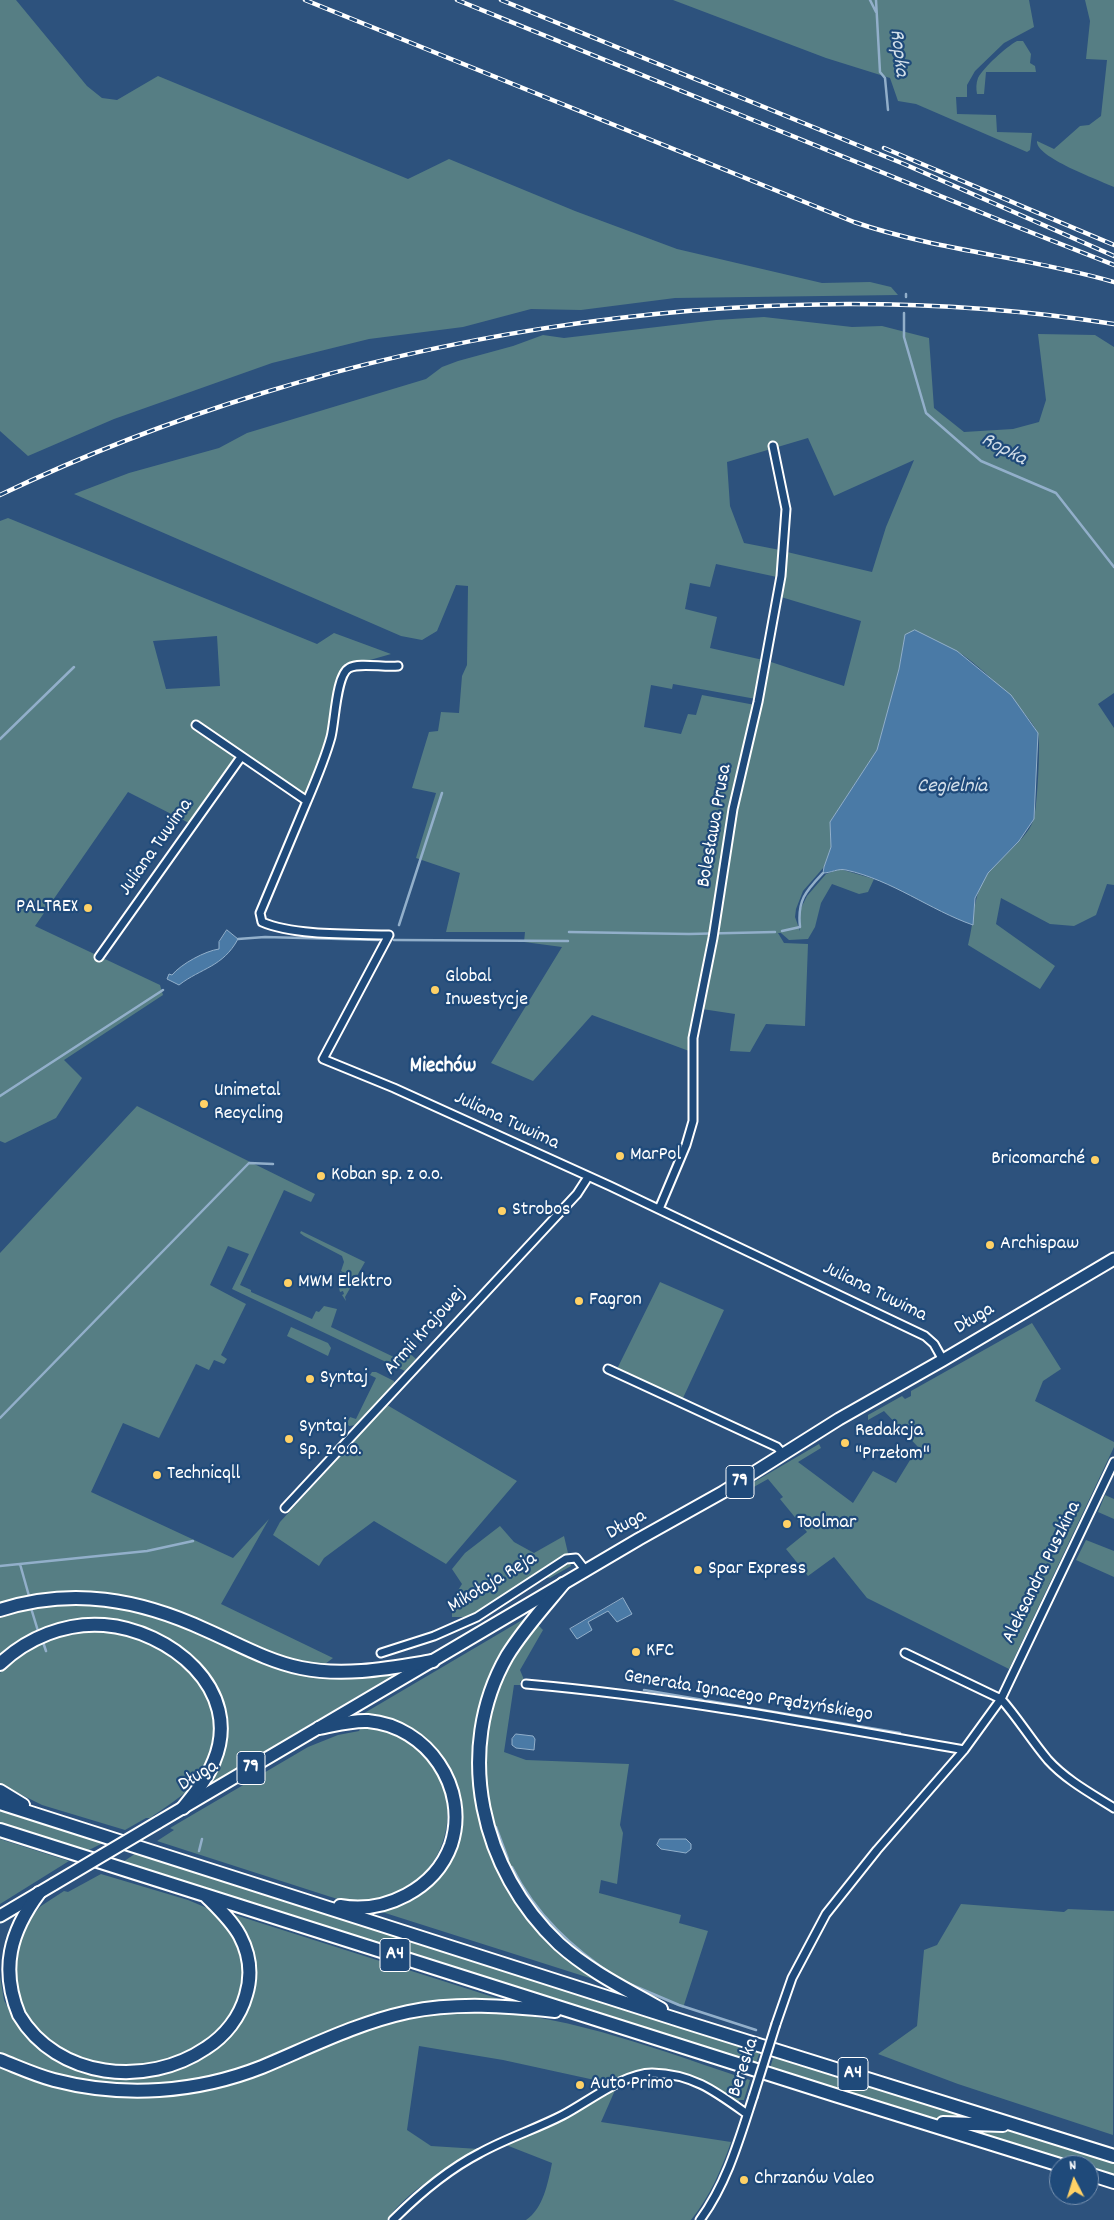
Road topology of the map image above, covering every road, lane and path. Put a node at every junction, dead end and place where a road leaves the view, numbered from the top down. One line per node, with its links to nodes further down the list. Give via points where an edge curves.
1 (772, 446): 8 (street, Bolesława Prusa, via 786,509 781,576 758,702 733,809 716,921 693,1038 693,1121)
2 (398, 666): 5 (street, Juliana Tuwima, via 349,668 342,676 331,737)
3 (196, 725): 4 (street)
4 (241, 757): 5 (street); 6 (street, Juliana Tuwima)
5 (306, 801): 7 (street, Juliana Tuwima, via 260,913 262,922 319,932 388,935 323,1059)
6 (99, 957)
7 (588, 1177): 8 (street, Juliana Tuwima); 14 (street, Armii Krajowej, via 582,1188)
8 (659, 1209): 10 (street, Juliana Tuwima, via 920,1334 931,1341)
9 (1114, 1259): 10 (main road, Długa / 79)
10 (944, 1360): 12 (main road, Długa / 79, via 846,1414)
11 (608, 1369): 12 (street, via 777,1446)
12 (783, 1454): 15 (main road, Długa / 79, via 724,1492)
13 (1114, 1462): 23 (street, Aleksandra Puszkina)
14 (285, 1508)
15 (586, 1571): 16 (main road, Długa / 79); 18 (street, Mikołaja Reja, via 576,1558 566,1559 477,1617 434,1636)
16 (563, 1584): 20 (main road, Długa / 79); 37 (highway, via 520,1636 489,1697 483,1719 479,1764 484,1815 508,1877 526,1905 559,1943 600,1974)
17 (0, 1610): 20 (highway, via 37,1600 64,1598 135,1604 171,1614 283,1664 317,1671 356,1672)
18 (381, 1653)
19 (905, 1653): 23 (street)
20 (433, 1661): 24 (main road, Długa / 79)
21 (0, 1664): 28 (highway, via 37,1638 92,1625 142,1634 175,1650 194,1667 207,1685 216,1705 220,1733 214,1761 198,1790)
22 (526, 1684): 25 (street, Generała Ignacego Prądzyńskiego, via 614,1691 689,1702)
23 (1001, 1698): 25 (street, Bereska); 29 (street, via 1058,1770)
24 (319, 1728): 28 (main road, Długa / 79); 34 (highway, via 368,1721 412,1735 442,1766 453,1797 455,1819 451,1846 445,1857 432,1876 411,1893 385,1904 364,1907 347,1908)
25 (964, 1750): 39 (street, Bereska, bridge, via 826,1914 792,1978)
26 (0, 1791): 30 (highway)
27 (0, 1803): 30 (highway, A4)
28 (183, 1808): 32 (main road, Długa / 79, bridge)
29 (1114, 1808)
30 (47, 1818): 34 (highway, A4)
31 (0, 1830): 33 (highway, A4)
32 (39, 1893): 33 (highway, via 16,1927 7,1956 6,1983 15,2008 30,2031 62,2056 95,2069 128,2073 159,2069 190,2058 222,2036 241,2008 249,1985 250,1966 246,1951 234,1926); 35 (main road, 79)
33 (205, 1895): 36 (highway, A4)
34 (310, 1902): 37 (highway, A4)
35 (0, 1916)
36 (585, 2015): 38 (highway, via 490,2005 415,2011 369,2022 237,2076 166,2090 87,2087); 40 (highway, A4)
37 (685, 2022): 41 (highway, A4)
38 (0, 2060)
39 (748, 2114): 46 (street, Bereska, via 717,2092 691,2079 652,2073 634,2075 561,2116 474,2156 434,2182); 47 (street, via 727,2173)
40 (926, 2122): 41 (highway, A4); 43 (highway, A4)
41 (1020, 2125): 42 (highway, A4)
42 (1114, 2156)
43 (1049, 2161)
44 (1099, 2177): 45 (highway)
45 (1114, 2182)
46 (393, 2220)
47 (700, 2220)

